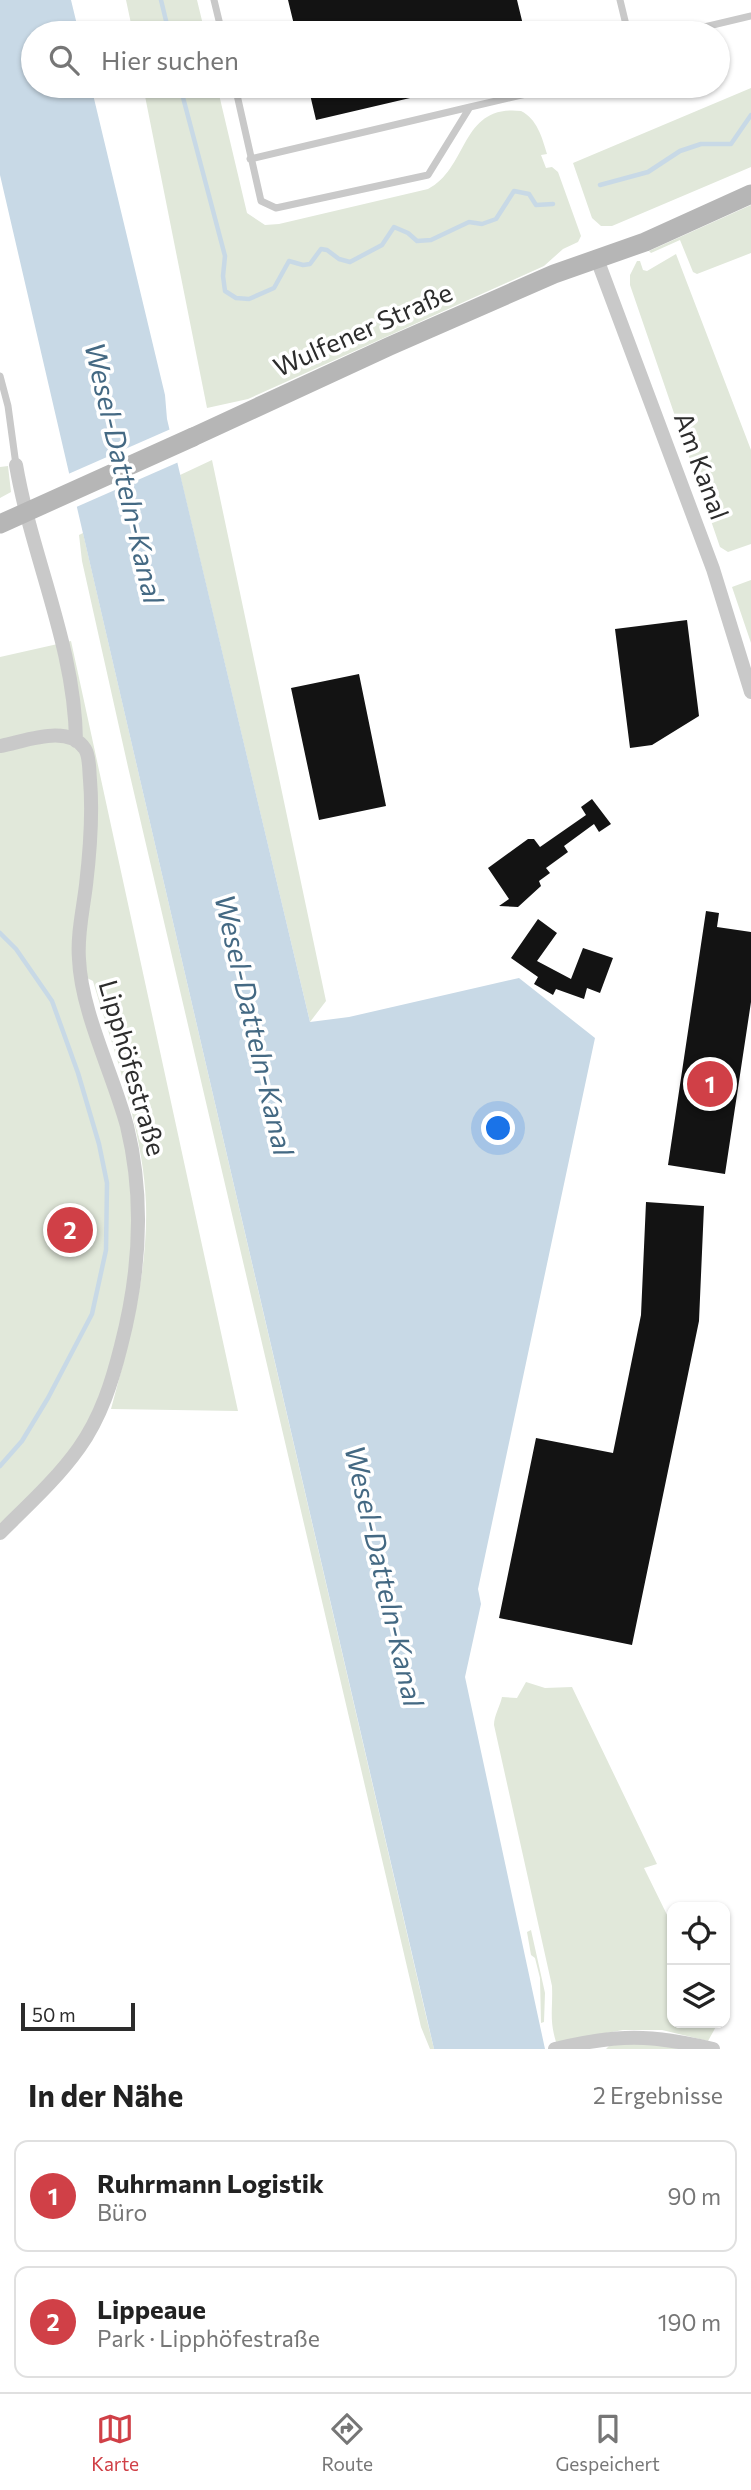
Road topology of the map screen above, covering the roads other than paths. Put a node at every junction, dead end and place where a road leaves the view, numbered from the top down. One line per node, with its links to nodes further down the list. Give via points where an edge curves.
1 (214, 0): 4 (lane)
2 (620, 0): 5 (lane)
3 (751, 16): 6 (lane)
4 (219, 21)
5 (625, 21)
6 (730, 21)
7 (237, 98): 10 (lane)
8 (509, 98): 9 (lane)
9 (470, 107): 10 (lane); 10 (lane, via 428,175 276,208 261,201)
10 (250, 159)
11 (751, 194): 12 (main road, Wulfener Straße)
12 (597, 259): 15 (main road, Wulfener Straße, bridge, via 440,323); 16 (street, Am Kanal, via 713,569)
13 (0, 376): 14 (lane)
14 (16, 465): 17 (street, via 75,704)
15 (0, 524)
16 (751, 692)
17 (76, 741): 18 (street, via 58,735); 19 (street, Lipphöfestraße, via 87,755 91,788 80,976 132,1149 139,1202 138,1255 123,1339 104,1403 61,1472)
18 (0, 746)
19 (0, 1533)
20 (592, 2045): 21 (street); 22 (street, via 625,2037 660,2038)
21 (555, 2049)
22 (713, 2049)

